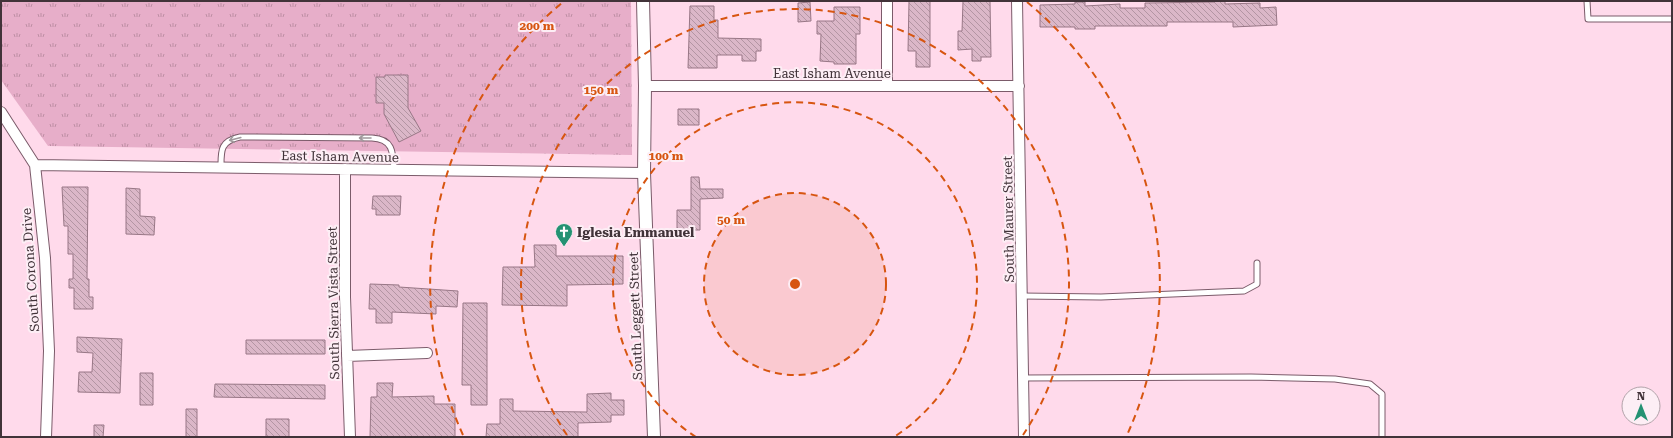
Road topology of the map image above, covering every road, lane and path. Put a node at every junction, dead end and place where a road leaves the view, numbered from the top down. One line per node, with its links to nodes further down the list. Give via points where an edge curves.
1 (643, 1): 6 (street, South Leggett Street)
2 (887, 1): 7 (street)
3 (1017, 1): 8 (street, South Maurer Street)
4 (1587, 1): 5 (lane, via 1588,19)
5 (1672, 19)
6 (645, 86): 7 (street, East Isham Avenue); 14 (street, South Leggett Street)
7 (887, 86): 8 (street, East Isham Avenue)
8 (1019, 86): 16 (street, South Maurer Street)
9 (1, 112): 10 (street, South Corona Drive)
10 (35, 165): 11 (street, East Isham Avenue); 20 (street, South Corona Drive, via 45,258 49,351)
11 (221, 168): 12 (street, East Isham Avenue); 13 (lane, one-way to 11, via 393,153 390,145 382,138 240,137 230,139 224,145)
12 (345, 169): 13 (street, East Isham Avenue); 18 (street, South Sierra Vista Street)
13 (394, 170): 14 (street, East Isham Avenue)
14 (644, 173): 22 (street, South Leggett Street)
15 (1257, 263): 16 (lane, via 1257,284 1244,291 1101,297)
16 (1022, 296): 19 (street, South Maurer Street)
17 (427, 353): 18 (street)
18 (346, 356): 21 (street, South Sierra Vista Street)
19 (1023, 378): 23 (street, South Maurer Street); 24 (lane, via 1252,377 1335,379 1370,384 1382,394)
20 (46, 437)
21 (350, 437)
22 (654, 437)
23 (1024, 437)
24 (1382, 437)

